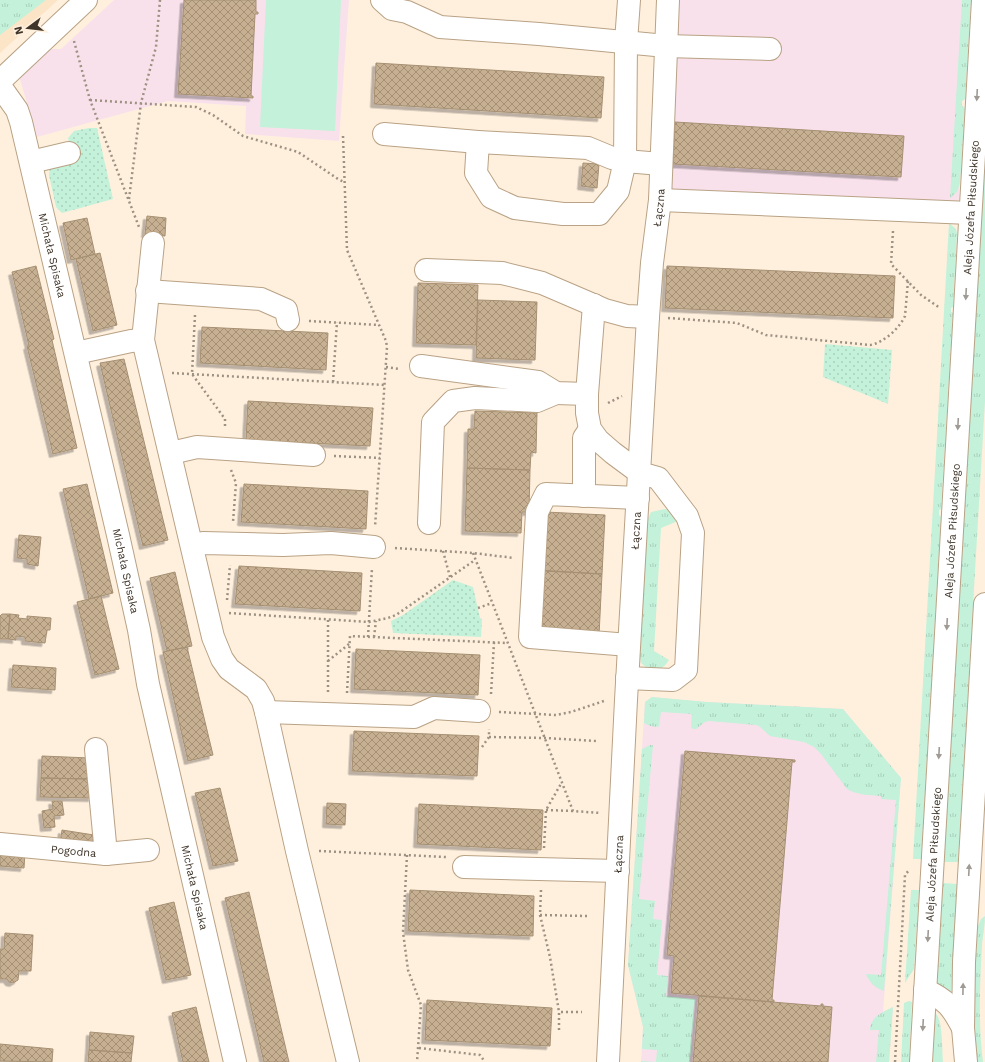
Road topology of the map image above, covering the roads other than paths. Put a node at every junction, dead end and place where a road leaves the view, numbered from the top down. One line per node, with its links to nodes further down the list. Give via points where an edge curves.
1 (86, 0): 9 (street)
2 (382, 0): 6 (street, via 392,9 407,12 440,28)
3 (629, 0): 6 (street)
4 (668, 0): 7 (street, Łączna)
5 (983, 0): 18 (street, Aleja Józefa Piłsudskiego, one-way to 18)
6 (626, 42): 7 (street); 14 (street)
7 (666, 46): 8 (street); 16 (street, Łączna)
8 (770, 49)
9 (0, 81)
10 (0, 86): 15 (street, Michała Spisaka, via 20,117)
11 (384, 134): 12 (street)
12 (478, 142): 14 (street, via 588,148); 14 (street, via 476,173 491,197 515,208 563,214 599,214 618,191)
13 (69, 153): 15 (street)
14 (625, 161): 16 (street)
15 (31, 162): 26 (street, Michała Spisaka)
16 (661, 164): 17 (street, Łączna)
17 (660, 200): 18 (street); 23 (street, Łączna)
18 (970, 213): 49 (street, Aleja Józefa Piłsudskiego, one-way to 49)
19 (152, 252): 21 (street)
20 (426, 270): 22 (street, via 502,273 542,283)
21 (147, 291): 24 (street, via 261,300 286,310); 25 (street)
22 (594, 305): 23 (street, via 627,316); 29 (street)
23 (648, 317): 32 (street, Łączna)
24 (288, 320)
25 (143, 340): 26 (street); 30 (street)
26 (76, 353): 51 (street, Michała Spisaka, via 138,624 148,684)
27 (421, 366): 28 (street, via 538,382)
28 (556, 393): 29 (street); 35 (street, via 537,401 475,398 453,401 432,422)
29 (588, 410): 32 (street, via 598,440); 33 (street, via 584,438)
30 (171, 453): 31 (street, via 197,447); 36 (street)
31 (314, 455)
32 (640, 473): 34 (street, Łączna); 40 (street, via 658,478 687,516 693,533 686,670 673,680)
33 (584, 496): 34 (street); 39 (street, via 546,494 537,512 530,637)
34 (638, 498): 39 (street, Łączna)
35 (429, 523)
36 (193, 545): 37 (street, via 331,543); 42 (street, via 217,650 229,669 256,689)
37 (374, 547)
38 (985, 604): 50 (street, one-way to 38, via 964,962)
39 (629, 645): 40 (street, Łączna)
40 (627, 678): 48 (street, Łączna)
41 (479, 711): 42 (street, via 434,708 414,718)
42 (266, 712): 52 (street)
43 (96, 749): 46 (street)
44 (0, 844): 46 (street, Pogodna)
45 (148, 850): 46 (street, Pogodna)
46 (106, 854)
47 (464, 867): 48 (street)
48 (618, 871): 53 (street, Łączna)
49 (925, 990): 50 (street, via 948,1004); 54 (street, Aleja Józefa Piłsudskiego, one-way to 54)
50 (963, 1028): 55 (street)
51 (235, 1062)
52 (348, 1062)
53 (608, 1062)
54 (921, 1062)
55 (966, 1062)

